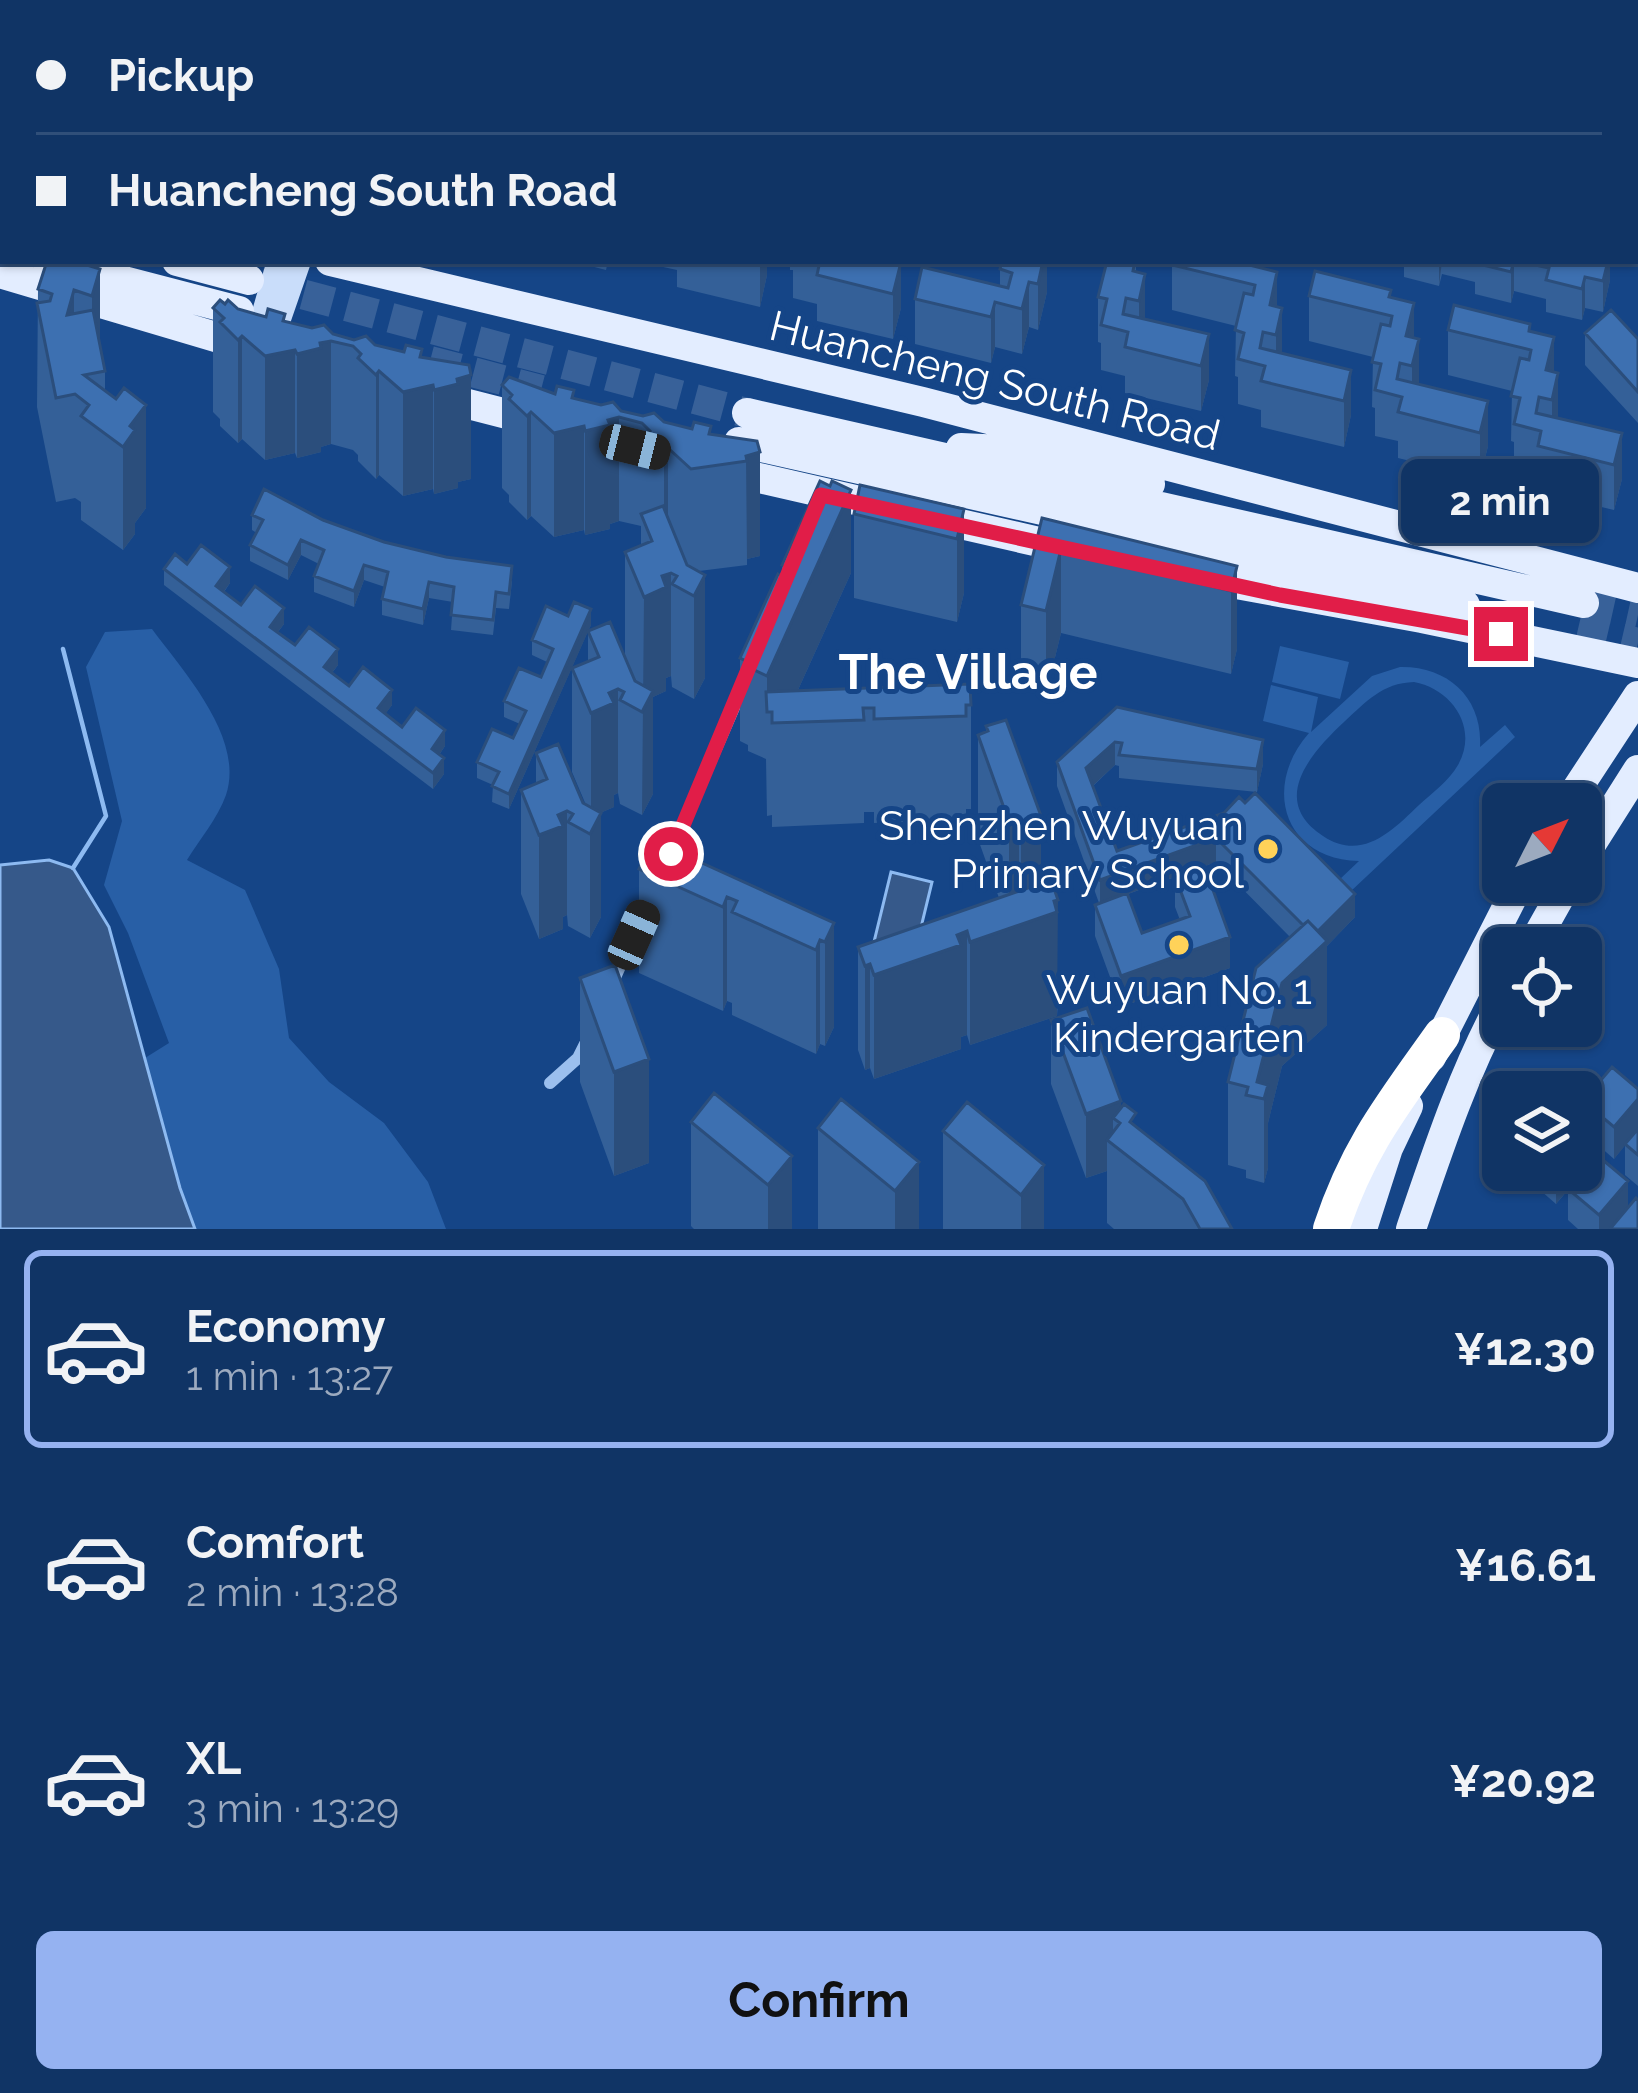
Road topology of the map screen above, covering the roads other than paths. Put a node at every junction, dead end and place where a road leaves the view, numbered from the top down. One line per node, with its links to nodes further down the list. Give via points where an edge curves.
1 (58, 264): 8 (main road)
2 (188, 264): 7 (main road)
3 (277, 264): 9 (street, via 260,326)
4 (298, 264): 9 (street)
5 (343, 264): 15 (main road, Huancheng South Road, via 923,402)
6 (0, 273): 9 (main road)
7 (249, 280)
8 (239, 311)
9 (276, 355)
10 (404, 388): 11 (main road)
11 (566, 429)
12 (869, 442): 14 (main road, Huancheng South Road, via 743,428); 14 (main road, Huancheng South Road, via 1581,616); 15 (main road, via 1004,450 1307,521)
13 (705, 465): 16 (main road, via 818,502)
14 (944, 489): 19 (main road)
15 (1444, 538): 18 (main road, Huancheng South Road)
16 (1096, 555)
17 (1165, 570): 19 (main road)
18 (1638, 588)
19 (1280, 595): 21 (main road)
20 (753, 662): 26 (street)
21 (1638, 663)
22 (1638, 696): 24 (main road)
23 (1638, 770): 25 (main road)
24 (1581, 783)
25 (1602, 827)
26 (662, 874)
27 (652, 895): 29 (street)
28 (1509, 903): 30 (main road)
29 (606, 997)
30 (1442, 1035): 34 (highway, via 1372,1132); 35 (main road, via 1388,1148)
31 (588, 1037): 33 (street)
32 (1482, 1041): 36 (main road)
33 (550, 1083)
34 (1331, 1229)
35 (1362, 1229)
36 (1411, 1229)

